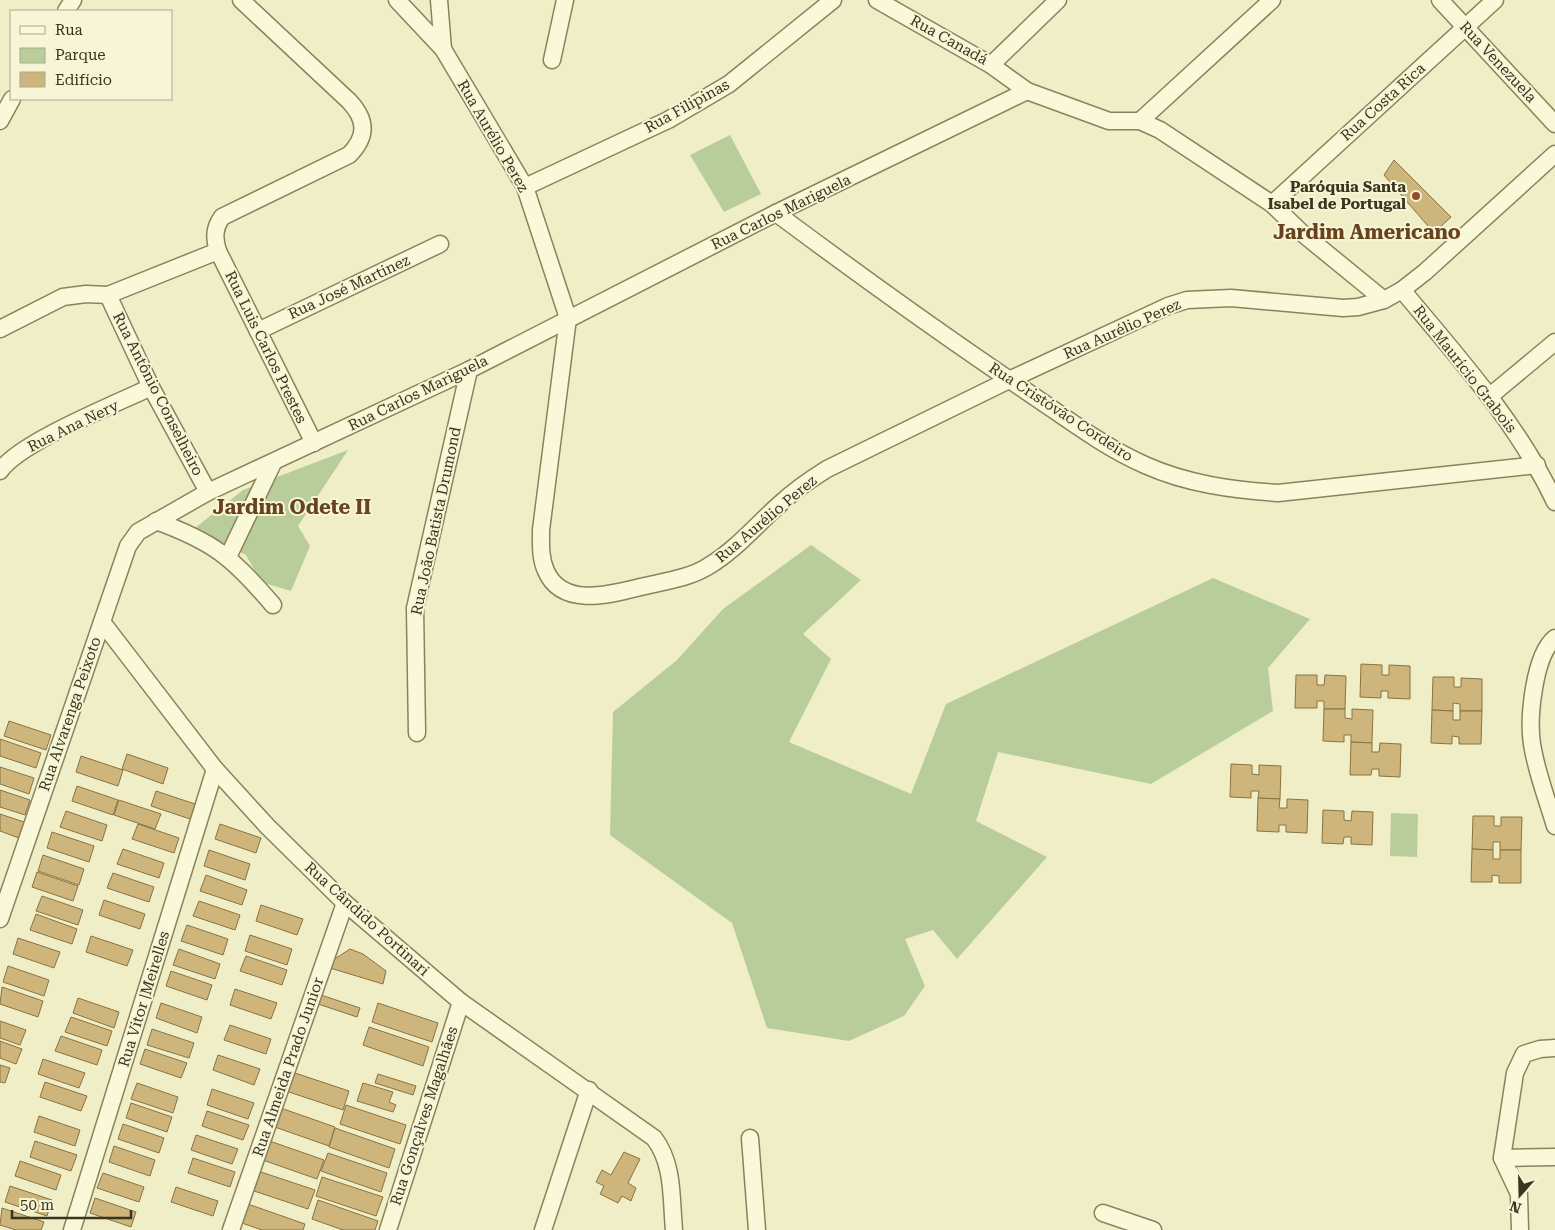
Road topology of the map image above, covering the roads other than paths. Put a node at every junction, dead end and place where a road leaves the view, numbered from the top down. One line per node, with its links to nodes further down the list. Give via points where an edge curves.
1 (241, 0): 25 (street, via 357,109 362,136 350,155 222,217 214,240)
2 (398, 0): 12 (street)
3 (439, 0): 12 (street, Rua Aurélio Perez)
4 (564, 0): 13 (street)
5 (833, 0): 21 (street, Rua Filipinas, via 729,84 668,120)
6 (877, 0): 14 (street, Rua Canadá)
7 (1058, 0): 14 (street, Rua Canadá)
8 (1272, 0): 18 (street)
9 (1440, 0): 11 (street, Rua Venezuela)
10 (1495, 0): 11 (street, Rua Costa Rica)
11 (1466, 26): 19 (street, Rua Venezuela); 22 (street, Rua Costa Rica)
12 (443, 49): 21 (street, Rua Aurélio Perez)
13 (552, 60)
14 (991, 65): 15 (street)
15 (1027, 91): 18 (street, via 1109,121); 23 (street, Rua Carlos Mariguela)
16 (11, 100): 17 (street)
17 (0, 121)
18 (1140, 121): 22 (street, via 1160,130)
19 (1555, 124)
20 (1555, 154): 26 (street, Rua Aurélio Perez, via 1440,260)
21 (525, 187): 29 (street, Rua Aurélio Perez)
22 (1272, 204): 28 (street)
23 (776, 213): 29 (street, Rua Carlos Mariguela); 34 (street, Rua Cristóvão Cordeiro)
24 (440, 244): 31 (street, Rua José Martinez)
25 (218, 251): 27 (street); 31 (street, Rua Luis Carlos Prestes)
26 (1402, 290): 28 (street, Rua Aurélio Perez); 36 (street, Rua Maurício Grabois)
27 (108, 296): 30 (street, via 63,297); 35 (street, Rua Antônio Conselheiro)
28 (1384, 300): 34 (street, Rua Aurélio Perez, via 1343,308 1231,298 1187,300)
29 (568, 318): 33 (street, Rua Carlos Mariguela); 34 (street, Rua Aurélio Perez, via 541,550 547,573 557,586 589,597 625,591 706,568 725,555 802,485 827,469)
30 (0, 329)
31 (258, 331): 37 (street, Rua Luis Carlos Prestes)
32 (1555, 342): 36 (street)
33 (469, 370): 37 (street, Rua Carlos Mariguela); 48 (street, Rua João Batista Drumond, via 415,608)
34 (1009, 380): 39 (street, Rua Cristóvão Cordeiro, via 1112,448 1146,466 1235,490 1278,493)
35 (151, 387): 40 (street, Rua Ana Nery, via 40,440 16,454); 41 (street, Rua Antônio Conselheiro)
36 (1490, 396): 39 (street, Rua Maurício Grabois)
37 (314, 443): 38 (street, Rua Carlos Mariguela)
38 (274, 463): 41 (street, Rua Carlos Mariguela); 44 (street)
39 (1537, 465): 42 (street, Rua Maurício Grabois)
40 (0, 471)
41 (208, 492): 43 (street, Rua Carlos Mariguela)
42 (1555, 502)
43 (156, 521): 44 (street, via 202,539); 46 (street, Rua Alvarenga Peixoto, via 130,540)
44 (228, 557): 45 (street)
45 (273, 605)
46 (102, 622): 49 (street, Rua Cândido Portinari); 51 (street, Rua Alvarenga Peixoto)
47 (1555, 638): 50 (street, via 1540,660 1531,729 1532,745)
48 (417, 733)
49 (215, 768): 52 (street, Rua Cândido Portinari, via 267,826); 62 (street, Rua Vitor |Meirelles)
50 (1555, 826)
51 (3, 899): 53 (street, Rua Alvarenga Peixoto)
52 (345, 903): 54 (street, Rua Cândido Portinari); 63 (street, Rua Almeida Prado Junior)
53 (0, 919)
54 (461, 1002): 56 (street, Rua Cândido Portinari); 64 (street, Rua Gonçalves Magalhães)
55 (1555, 1048): 59 (street, via 1530,1051 1520,1058)
56 (589, 1090): 65 (street); 66 (street, Rua Cândido Portinari, via 654,1138 670,1171)
57 (750, 1138): 61 (street)
58 (1555, 1157): 59 (street)
59 (1502, 1158): 69 (street, via 1520,1194)
60 (1103, 1213): 68 (street)
61 (757, 1225): 67 (street)
62 (72, 1230)
63 (231, 1230)
64 (388, 1230)
65 (543, 1230)
66 (674, 1230)
67 (771, 1230)
68 (1153, 1230)
69 (1520, 1230)

